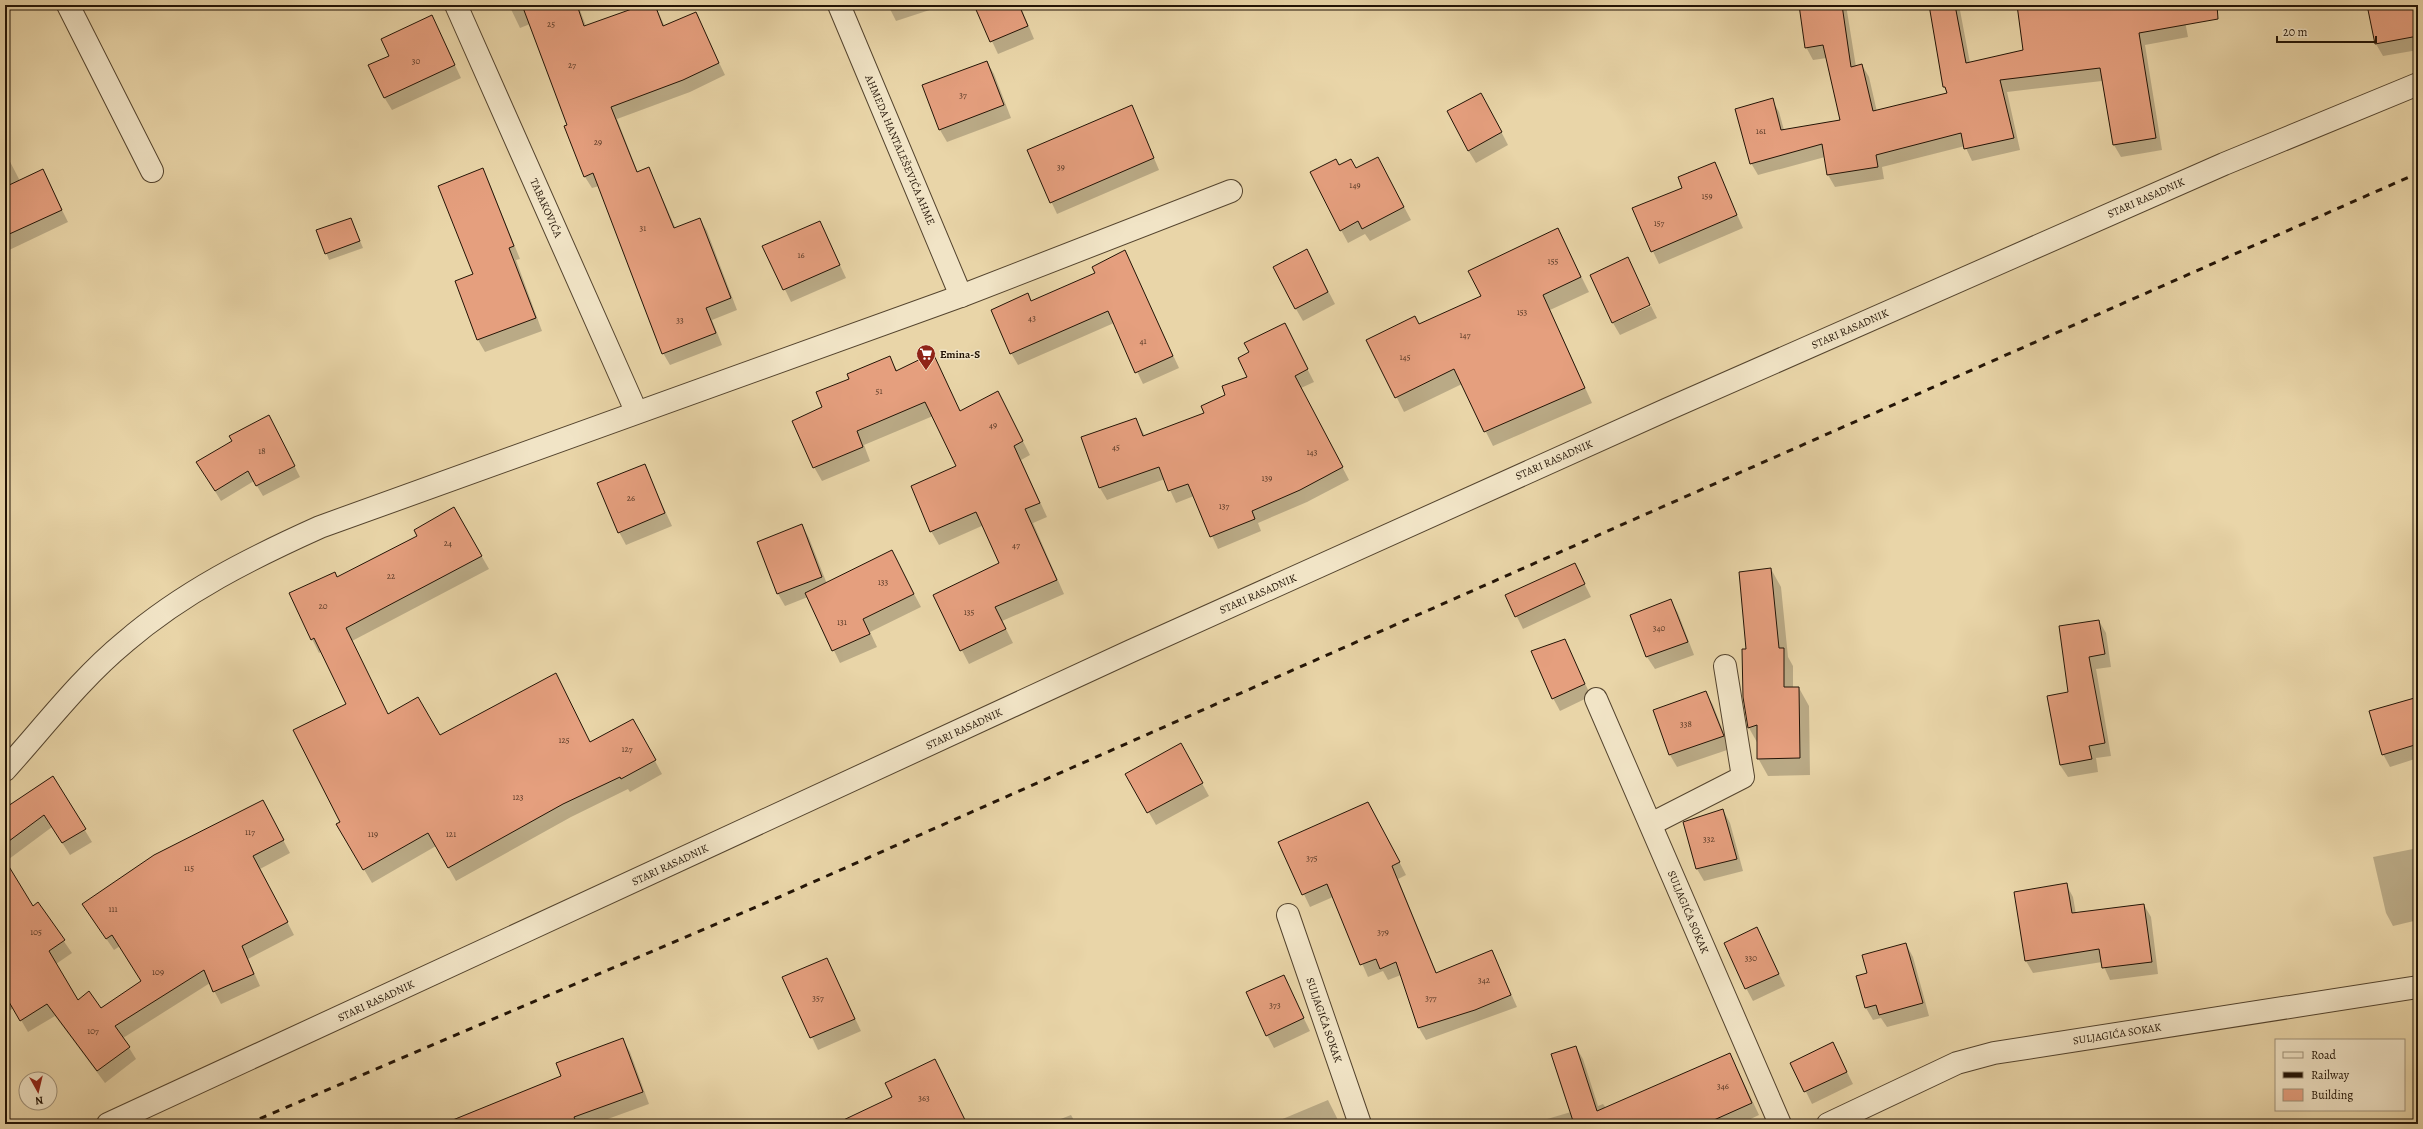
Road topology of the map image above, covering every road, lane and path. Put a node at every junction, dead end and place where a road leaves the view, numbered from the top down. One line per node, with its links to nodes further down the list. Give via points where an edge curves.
1 (68, 5): 5 (street)
2 (456, 5): 8 (street, TABAKOVIĆA)
3 (839, 5): 7 (street, AHMEDA HANTALEŠEVIĆA AHME)
4 (2418, 84): 15 (street, STARI RASADNIK, via 2224,164 1668,409 1131,651)
5 (152, 171)
6 (1231, 191): 7 (street)
7 (961, 296): 8 (street)
8 (636, 411): 11 (street, via 320,527 259,554 209,582 126,641 98,666)
9 (1725, 666): 12 (street, via 1742,777)
10 (1596, 699): 12 (street, SULJAGIĆA SOKAK)
11 (5, 770)
12 (1651, 824): 17 (street, SULJAGIĆA SOKAK)
13 (1288, 915): 16 (street, SULJAGIĆA SOKAK)
14 (2418, 987): 18 (street, SULJAGIĆA SOKAK, via 1994,1053 1957,1063)
15 (108, 1124)
16 (1360, 1124)
17 (1780, 1124)
18 (1828, 1124)

